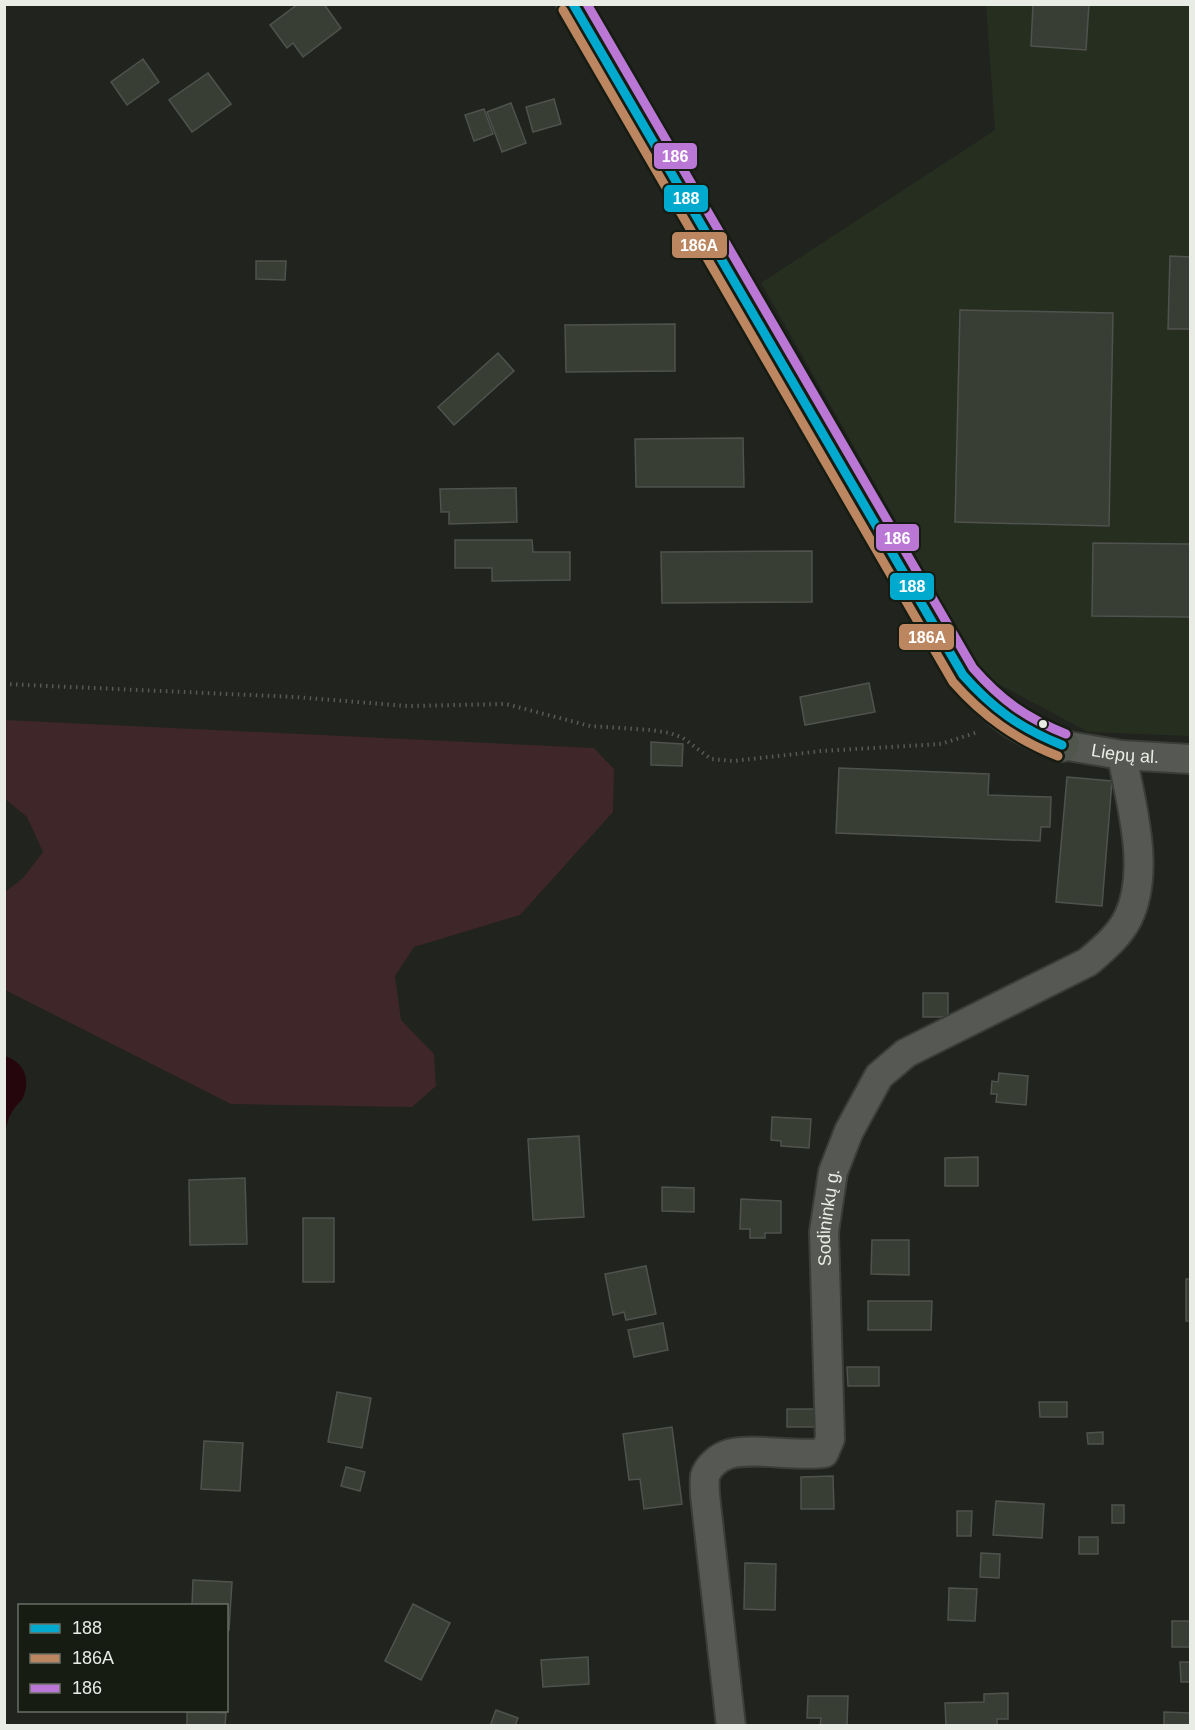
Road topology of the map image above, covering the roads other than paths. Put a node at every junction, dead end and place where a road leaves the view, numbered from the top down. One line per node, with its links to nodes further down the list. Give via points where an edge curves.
1 (573, 4): 2 (main road, Liepų al., via 963,675 986,702 1010,721)
2 (1062, 745): 3 (street, Liepų al.)
3 (1122, 755): 4 (street, Liepų al.); 5 (street, Sodininkų g., via 1139,855 1138,890 1128,919 1112,941 1088,962 906,1053 879,1076 849,1131 833,1172 824,1232 830,1439 824,1453 728,1454 714,1462 705,1476)
4 (1191, 759)
5 (731, 1725)

